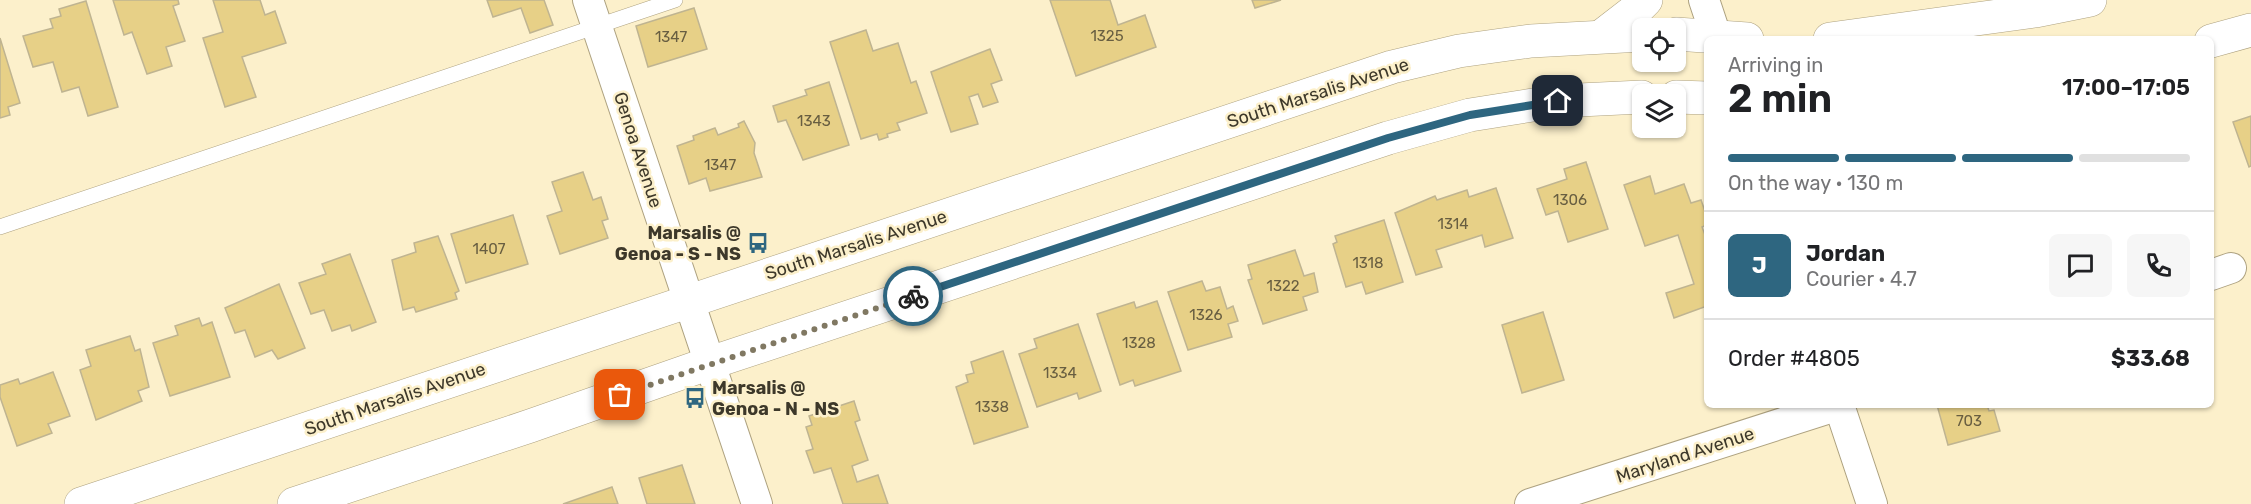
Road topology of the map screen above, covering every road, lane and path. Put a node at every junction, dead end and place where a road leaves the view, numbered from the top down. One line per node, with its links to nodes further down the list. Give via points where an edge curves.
1 (588, 0): 6 (street, Genoa Avenue)
2 (675, 0): 6 (lane)
3 (1646, 0): 9 (main road)
4 (1704, 0): 12 (street)
5 (2090, 0): 13 (main road)
6 (598, 28): 18 (lane); 19 (street, Genoa Avenue)
7 (2251, 30): 14 (main road)
8 (1632, 34): 9 (main road, South Marsalis Avenue)
9 (1603, 35): 19 (main road, South Marsalis Avenue, via 1459,51 1392,67)
10 (1686, 35): 11 (main road)
11 (1704, 36)
12 (1726, 36)
13 (1852, 36)
14 (2214, 40)
15 (1632, 97): 20 (main road, via 1558,101 1470,115 1388,138)
16 (1686, 97): 17 (main road)
17 (1704, 98)
18 (0, 227)
19 (688, 300): 20 (street, Genoa Avenue); 23 (main road, South Marsalis Avenue)
20 (710, 363): 24 (main road); 25 (street, Genoa Avenue)
21 (1830, 408): 26 (street, Maryland Avenue)
22 (1840, 408): 27 (street)
23 (81, 504)
24 (294, 504)
25 (757, 504)
26 (1530, 504)
27 (1872, 504)

